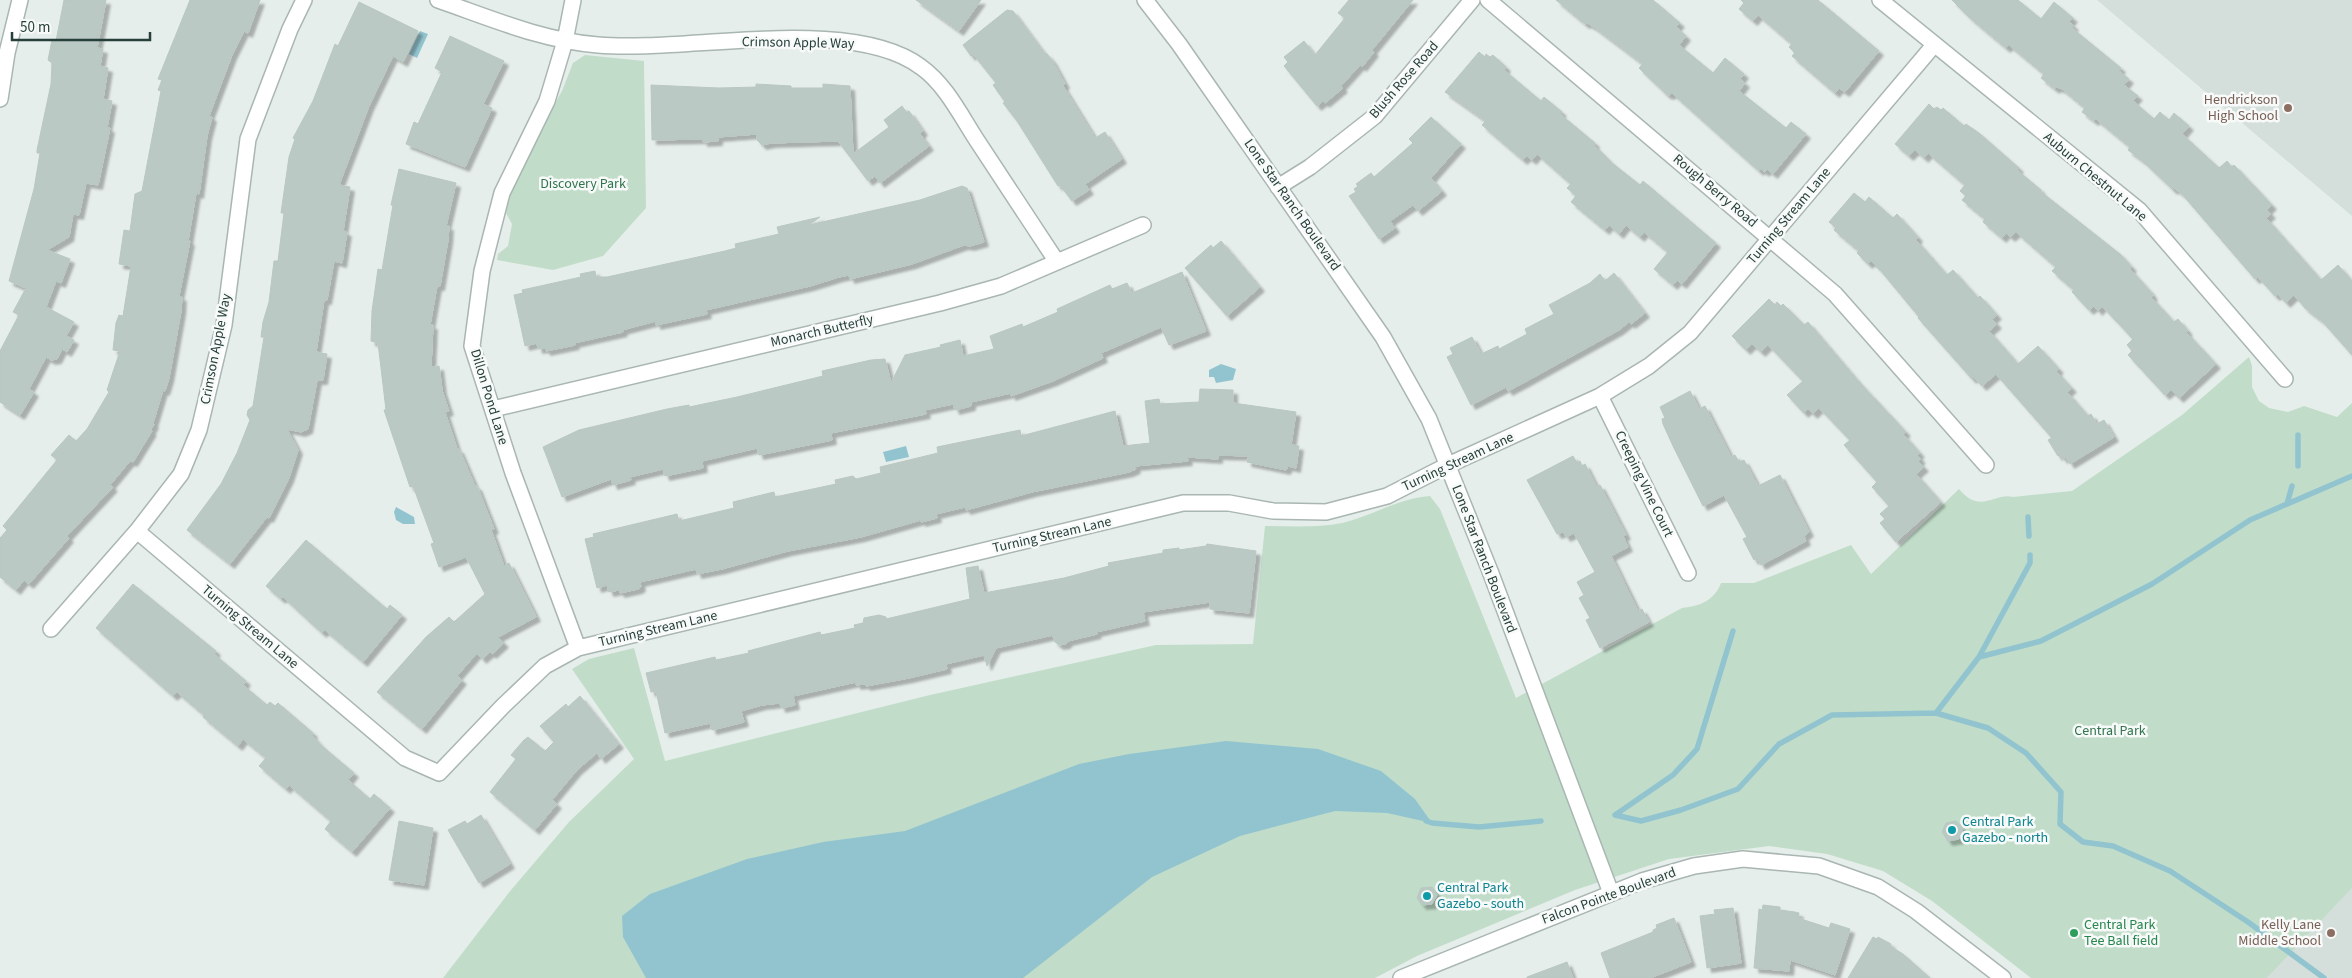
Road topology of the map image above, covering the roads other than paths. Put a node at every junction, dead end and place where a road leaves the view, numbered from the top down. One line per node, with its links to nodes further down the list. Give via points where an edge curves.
1 (20, 0): 11 (street)
2 (304, 0): 21 (street, Crimson Apple Way, via 248,139 224,325 199,430 181,474)
3 (438, 0): 9 (street, Crimson Apple Way)
4 (573, 0): 9 (street, Dillon Pond Lane)
5 (1145, 0): 12 (street, Lone Star Ranch Boulevard)
6 (1472, 0): 12 (street, Blush Rose Road, via 1375,116 1310,167)
7 (1488, 0): 14 (street, Rough Berry Road)
8 (1880, 0): 10 (street, Auburn Chestnut Lane)
9 (565, 41): 15 (street, Crimson Apple Way, via 598,46 852,41 896,51 923,67 946,92); 18 (street, Dillon Pond Lane, via 547,101 502,193 482,271 472,346)
10 (1934, 45): 14 (street, Turning Stream Lane); 16 (street, Auburn Chestnut Lane, via 2138,210)
11 (0, 99)
12 (1278, 187): 19 (street, Lone Star Ranch Boulevard, via 1383,336)
13 (1143, 225): 15 (street, Monarch Butterfly)
14 (1770, 238): 17 (street, Turning Stream Lane, via 1690,333 1649,366); 20 (street, Rough Berry Road, via 1835,294)
15 (1057, 262): 18 (street, Monarch Butterfly, via 1001,286 940,303)
16 (2285, 379)
17 (1600, 396): 19 (street, Turning Stream Lane); 22 (street, Creeping Vine Court)
18 (492, 409): 24 (street, Dillon Pond Lane)
19 (1448, 465): 24 (street, Turning Stream Lane, via 1387,496 1326,512 1273,511 1229,503 1183,503); 25 (street, Lone Star Ranch Boulevard)
20 (1986, 465)
21 (136, 531): 23 (street, Crimson Apple Way); 24 (street, Turning Stream Lane, via 405,758 439,773 502,706 546,666)
22 (1688, 573)
23 (51, 629)
24 (578, 648)
25 (1611, 893): 26 (street, Falcon Pointe Boulevard); 27 (street, Falcon Pointe Boulevard, via 1694,866 1733,861 1779,861 1819,866 1878,887 1916,911)
26 (1401, 978)
27 (2003, 978)

